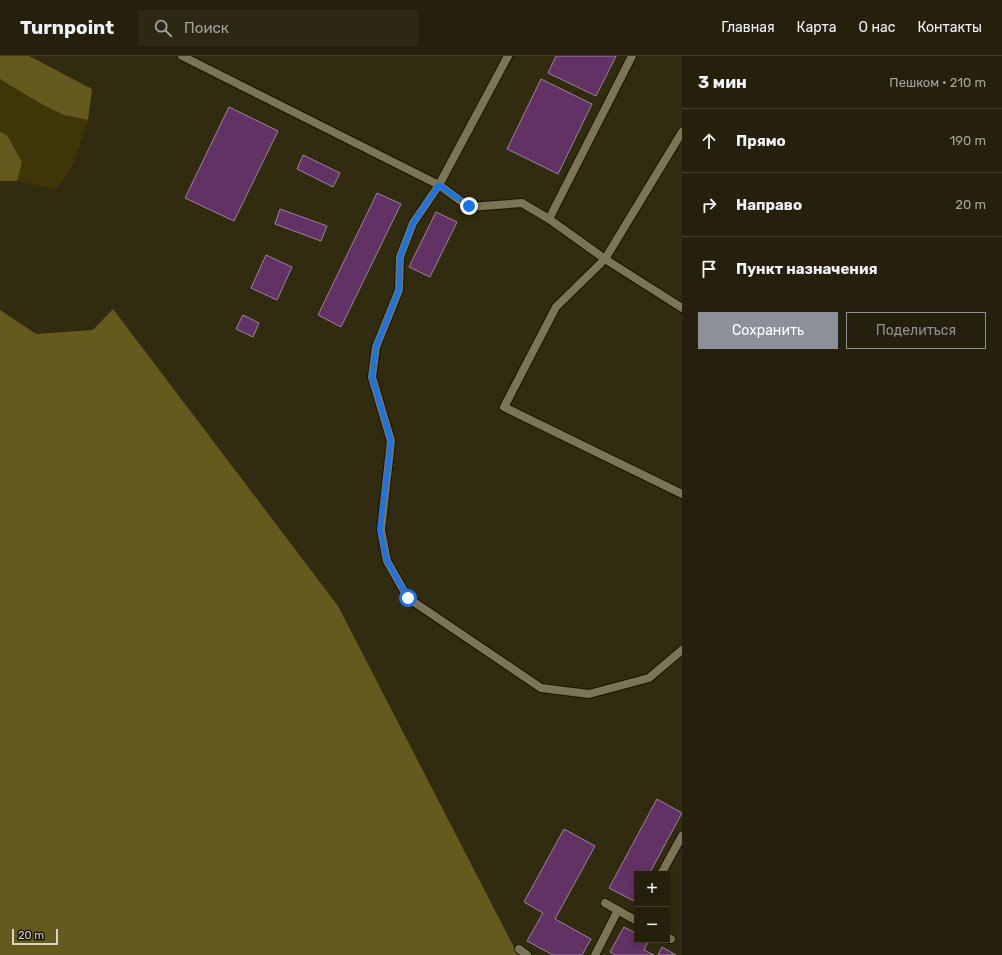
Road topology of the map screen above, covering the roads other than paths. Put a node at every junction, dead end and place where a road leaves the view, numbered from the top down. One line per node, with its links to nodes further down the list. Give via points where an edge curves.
1 (182, 56): 5 (lane)
2 (508, 56): 5 (lane)
3 (632, 56): 6 (lane)
4 (682, 132): 7 (lane)
5 (439, 185): 6 (lane, via 469,206 522,203); 10 (lane, via 413,223 400,257 399,290 376,347 372,377 391,441 380,530 387,561 408,598 541,688 589,694 649,678)
6 (549, 219): 7 (lane)
7 (605, 259): 8 (lane); 9 (lane, via 556,307 504,407)
8 (682, 308)
9 (682, 494)
10 (682, 650)
11 (682, 836): 12 (lane)
12 (663, 871)
13 (605, 902): 14 (lane)
14 (618, 910): 15 (lane); 18 (lane)
15 (634, 918)
16 (518, 949): 17 (lane)
17 (528, 955)
18 (595, 955)

